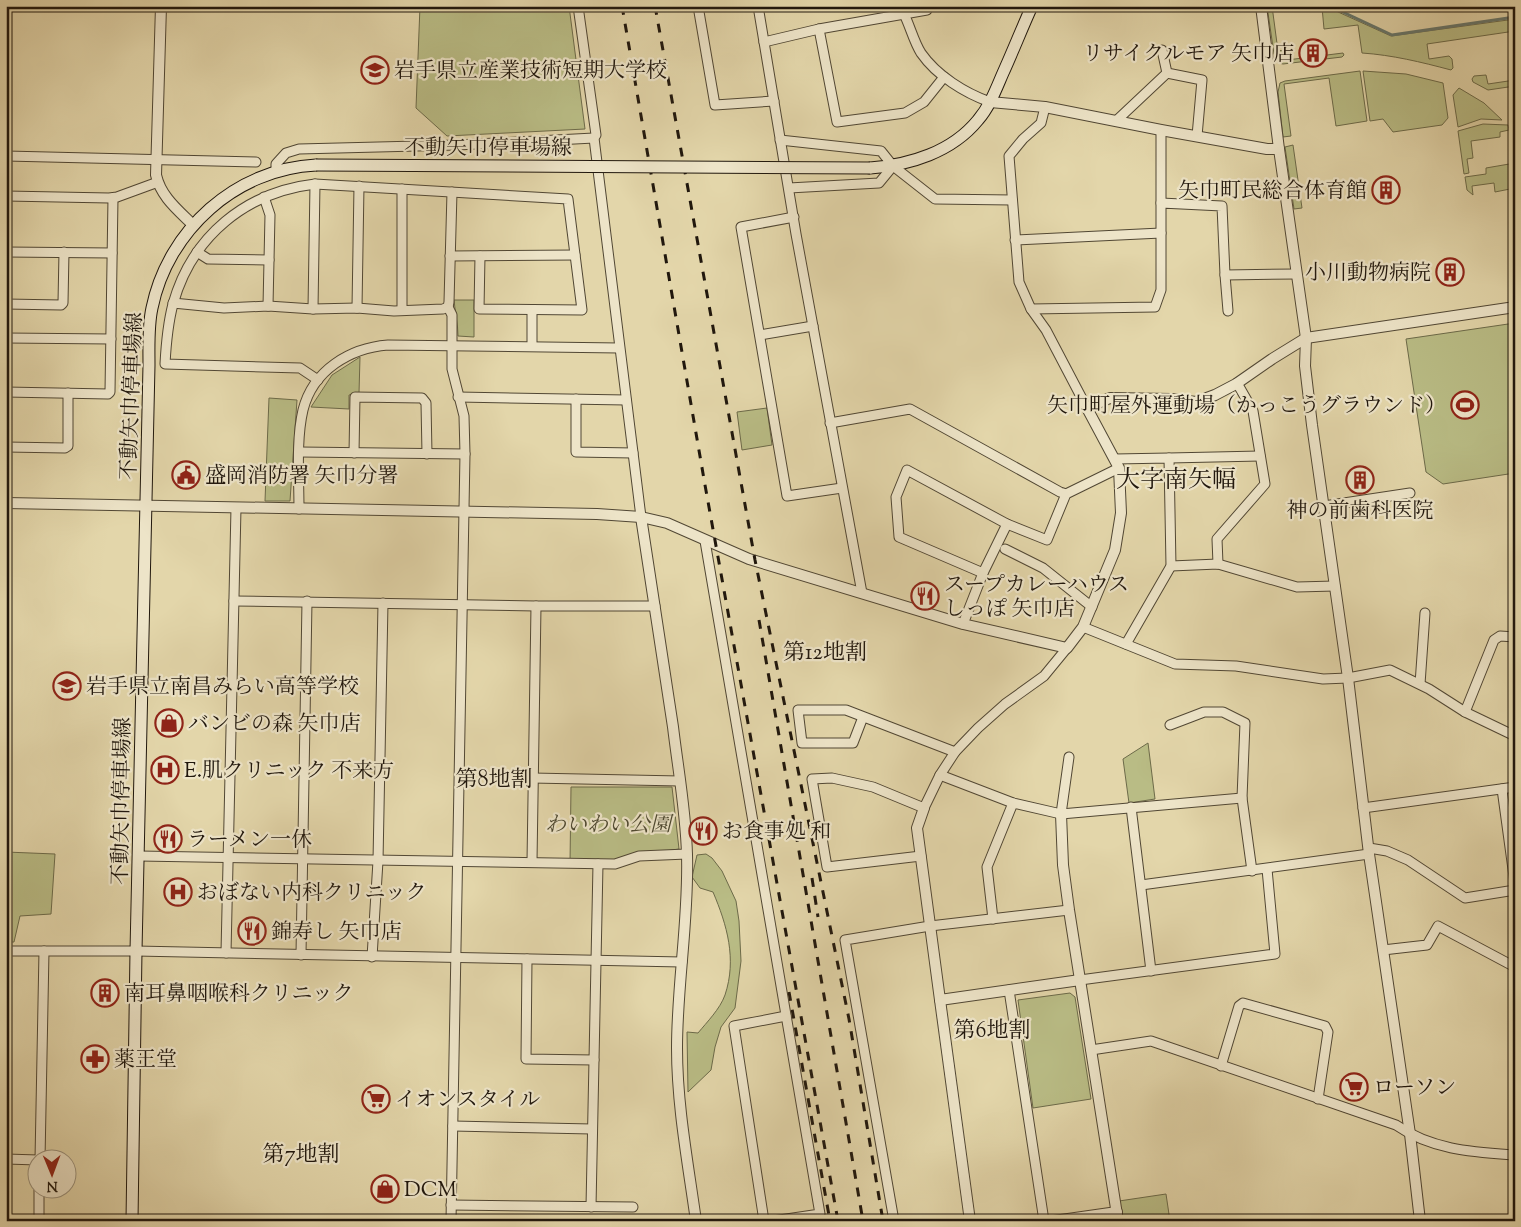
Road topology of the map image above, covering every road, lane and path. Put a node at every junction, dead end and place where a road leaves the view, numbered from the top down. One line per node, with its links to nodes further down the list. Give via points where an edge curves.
1 (160, 6): 24 (street)
2 (578, 6): 20 (street)
3 (698, 6): 14 (street, via 715,106)
4 (758, 6): 10 (street)
5 (926, 6): 8 (street, via 926,10)
6 (1032, 6): 15 (main road, 不動矢巾停車場線)
7 (1261, 6): 22 (street)
8 (904, 14): 9 (street); 13 (street, via 922,53)
9 (819, 29): 10 (street); 13 (street, via 837,122 905,113 924,102)
10 (764, 42): 14 (street)
11 (1162, 50): 12 (street)
12 (1167, 73): 17 (street); 19 (street, via 1202,80)
13 (944, 77): 15 (street)
14 (774, 101): 21 (street)
15 (990, 102): 16 (street); 26 (main road, 不動矢巾停車場線, via 961,137 940,150)
16 (1045, 107): 17 (street); 37 (street, via 1041,123 1009,156)
17 (1116, 121): 18 (street)
18 (1161, 130): 19 (street); 38 (street)
19 (1197, 136): 22 (street)
20 (594, 138): 27 (street, via 299,149 286,153 276,164); 71 (street)
21 (780, 140): 26 (street, via 881,151); 31 (street)
22 (1279, 149): 51 (street)
23 (6, 156): 24 (street)
24 (156, 160): 25 (street); 28 (street)
25 (256, 162)
26 (892, 166): 27 (main road, 不動矢巾停車場線, bridge, via 316,165); 31 (street, via 879,182); 37 (street, via 936,199)
27 (276, 172): 40 (main road, 不動矢巾停車場線, via 229,193)
28 (158, 182): 36 (street); 40 (street, via 166,198)
29 (315, 184): 30 (street); 35 (street); 59 (street)
30 (359, 186): 32 (street); 58 (street)
31 (789, 188): 39 (street)
32 (402, 189): 33 (street); 61 (street)
33 (452, 192): 47 (street, via 568,199); 48 (street)
34 (6, 196): 36 (street)
35 (264, 197): 45 (street, via 226,221); 50 (street, via 270,214)
36 (113, 198): 46 (street)
37 (1012, 200): 42 (street)
38 (1161, 203): 41 (street); 52 (street, via 1222,206)
39 (794, 217): 64 (street); 65 (street, via 741,227)
40 (193, 225): 94 (main road, 不動矢巾停車場線, via 165,268 151,313)
41 (1161, 233): 42 (street); 60 (street, via 1161,290 1155,307)
42 (1015, 240): 60 (street, via 1019,282)
43 (6, 252): 44 (street)
44 (64, 252): 46 (street); 54 (street, via 61,305)
45 (197, 252): 50 (street, via 208,259); 53 (street)
46 (112, 253): 68 (street)
47 (575, 255): 49 (street); 62 (street, via 582,310)
48 (450, 256): 49 (street); 56 (street)
49 (480, 256): 62 (street, via 479,309)
50 (269, 260): 55 (street)
51 (1296, 274): 52 (street); 67 (street)
52 (1225, 275): 63 (street)
53 (173, 303): 55 (street, via 224,308); 72 (street, via 165,364 300,368)
54 (6, 304)
55 (268, 306): 59 (street)
56 (448, 307): 61 (street); 69 (street, via 452,315)
57 (1515, 307): 67 (street)
58 (357, 308): 59 (street); 61 (street)
59 (313, 309)
60 (1031, 309): 79 (street, via 1046,330)
61 (402, 310)
62 (532, 310): 70 (street)
63 (1228, 311)
64 (813, 326): 65 (street); 80 (street)
65 (760, 335): 90 (street, via 788,496)
66 (6, 338): 68 (street)
67 (1306, 338): 73 (street); 95 (street, via 1305,366)
68 (111, 339): 75 (street, via 110,392)
69 (452, 345): 70 (street); 72 (street, via 372,346 342,358); 76 (street, via 452,369)
70 (532, 346): 71 (street)
71 (620, 348): 78 (street)
72 (318, 380): 82 (street, via 304,408)
73 (1237, 383): 79 (street, via 1196,402 1110,398); 87 (street, via 1253,411)
74 (6, 392): 75 (street)
75 (68, 393): 81 (street, via 68,446)
76 (458, 397): 77 (street); 86 (street, via 464,422)
77 (576, 399): 78 (street); 84 (street, via 576,452)
78 (626, 400): 84 (street)
79 (1088, 410): 89 (street)
80 (830, 423): 90 (street); 92 (street, via 910,409)
81 (6, 447)
82 (300, 452): 83 (street); 97 (street)
83 (354, 453): 85 (street); 85 (street, via 355,397 422,398 426,403)
84 (633, 453): 99 (street)
85 (427, 454): 86 (street)
86 (465, 454): 98 (street)
87 (1260, 456): 88 (street); 103 (street, via 1265,484 1218,540)
88 (1169, 458): 89 (street); 104 (street)
89 (1117, 463): 92 (street); 114 (street, via 1121,512 1116,550)
90 (842, 488): 107 (street)
91 (1410, 493): 95 (street)
92 (1066, 494): 100 (street, via 1047,540)
93 (6, 503): 94 (street)
94 (146, 506): 96 (street); 142 (main road, 不動矢巾停車場線)
95 (1324, 506): 106 (street)
96 (236, 508): 97 (street); 108 (street)
97 (299, 510): 98 (street)
98 (465, 512): 99 (street); 111 (street)
99 (641, 517): 101 (street, via 668,523); 113 (street)
100 (1007, 524): 105 (street); 105 (street, via 907,470 896,496 899,537)
101 (705, 541): 107 (street, via 749,559); 174 (street)
102 (1005, 549): 114 (street, via 1043,568)
103 (1218, 564): 104 (street); 106 (street, via 1296,587)
104 (1171, 566): 119 (street)
105 (983, 573): 116 (street)
106 (1335, 586): 121 (street)
107 (862, 593): 116 (street)
108 (234, 600): 109 (street); 144 (street)
109 (307, 601): 110 (street); 145 (street)
110 (383, 603): 111 (street); 146 (street)
111 (462, 605): 112 (street); 147 (street)
112 (536, 606): 113 (street); 130 (street)
113 (655, 606): 131 (street)
114 (1092, 608): 117 (street)
115 (1425, 613): 122 (street)
116 (963, 624): 120 (street)
117 (1084, 627): 119 (street); 120 (street)
118 (1515, 637): 123 (street, via 1500,636 1494,640)
119 (1126, 644): 121 (street, via 1175,664 1236,666 1323,679)
120 (1067, 648): 127 (street, via 1044,676 1005,704)
121 (1348, 678): 122 (street, via 1390,670); 138 (street)
122 (1420, 684): 123 (street)
123 (1465, 712): 126 (street)
124 (863, 717): 124 (street, via 846,710 798,710 802,743 853,743); 127 (street)
125 (1170, 726): 134 (street, via 1204,712 1223,712 1245,723)
126 (1515, 736)
127 (955, 752): 129 (street)
128 (1069, 757): 139 (street)
129 (940, 775): 135 (street); 137 (street)
130 (532, 778): 131 (street); 148 (street)
131 (680, 781): 141 (street)
132 (1515, 787): 133 (street)
133 (1502, 789): 138 (street); 153 (street)
134 (1242, 798): 136 (street); 151 (street)
135 (1013, 803): 139 (street); 156 (street, via 987,866)
136 (1131, 807): 139 (street); 152 (street)
137 (924, 808): 143 (street, via 917,828); 143 (street, via 873,787 832,778 812,779 826,868)
138 (1363, 808): 140 (street)
139 (1061, 814): 155 (street)
140 (1369, 851): 150 (street); 154 (street, via 1387,851 1408,860 1465,898); 159 (street)
141 (687, 854): 149 (street, via 639,856 615,864); 168 (street)
142 (139, 856): 144 (street); 161 (main road, 不動矢巾停車場線)
143 (921, 856): 157 (street)
144 (228, 858): 145 (street); 162 (street)
145 (302, 859): 146 (street); 163 (street)
146 (378, 861): 147 (street); 164 (street)
147 (458, 862): 148 (street); 165 (street)
148 (532, 862): 149 (street)
149 (598, 864): 167 (street)
150 (1267, 869): 151 (street); 170 (street, via 1275,954)
151 (1252, 871): 152 (street)
152 (1141, 884): 170 (street)
153 (1515, 884)
154 (1515, 890)
155 (1069, 910): 156 (street); 171 (street)
156 (992, 919): 157 (street)
157 (930, 926): 173 (street); 197 (street, via 845,940)
158 (6, 950): 160 (street)
159 (1383, 950): 169 (street, via 1426,944 1438,926); 181 (street)
160 (44, 951): 161 (street); 182 (street)
161 (136, 951): 162 (street); 192 (main road, 不動矢巾停車場線)
162 (226, 953): 163 (street)
163 (301, 955): 164 (street)
164 (372, 957): 165 (street)
165 (456, 958): 166 (street); 179 (street)
166 (527, 959): 167 (street); 176 (street, via 526,1059)
167 (595, 960): 168 (street); 176 (street)
168 (682, 962): 194 (street, via 678,1086)
169 (1515, 967)
170 (1150, 970): 171 (street)
171 (1080, 980): 172 (street); 175 (street)
172 (1009, 990): 173 (street); 199 (street)
173 (940, 1000): 198 (street)
174 (786, 1016): 195 (street, via 734,1026); 196 (street, via 820,1214)
175 (1091, 1050): 177 (street, via 1151,1041); 190 (street)
176 (594, 1060): 180 (street)
177 (1221, 1066): 178 (street); 178 (street, via 1239,1006 1243,1003 1325,1026 1328,1032)
178 (1318, 1099): 181 (street, via 1396,1125)
179 (452, 1126): 180 (street); 187 (street)
180 (592, 1129): 188 (street)
181 (1410, 1134): 183 (street, via 1468,1152); 201 (street)
182 (39, 1150)
183 (1515, 1155)
184 (6, 1159): 185 (street)
185 (28, 1160)
186 (39, 1200): 191 (street)
187 (451, 1205): 188 (street); 193 (street)
188 (591, 1207): 189 (street)
189 (633, 1207)
190 (1118, 1216): 200 (street)
191 (39, 1221)
192 (132, 1221)
193 (451, 1221)
194 (696, 1221)
195 (764, 1221)
196 (773, 1221)
197 (894, 1221)
198 (970, 1221)
199 (1044, 1221)
200 (1054, 1221)
201 (1420, 1221)

